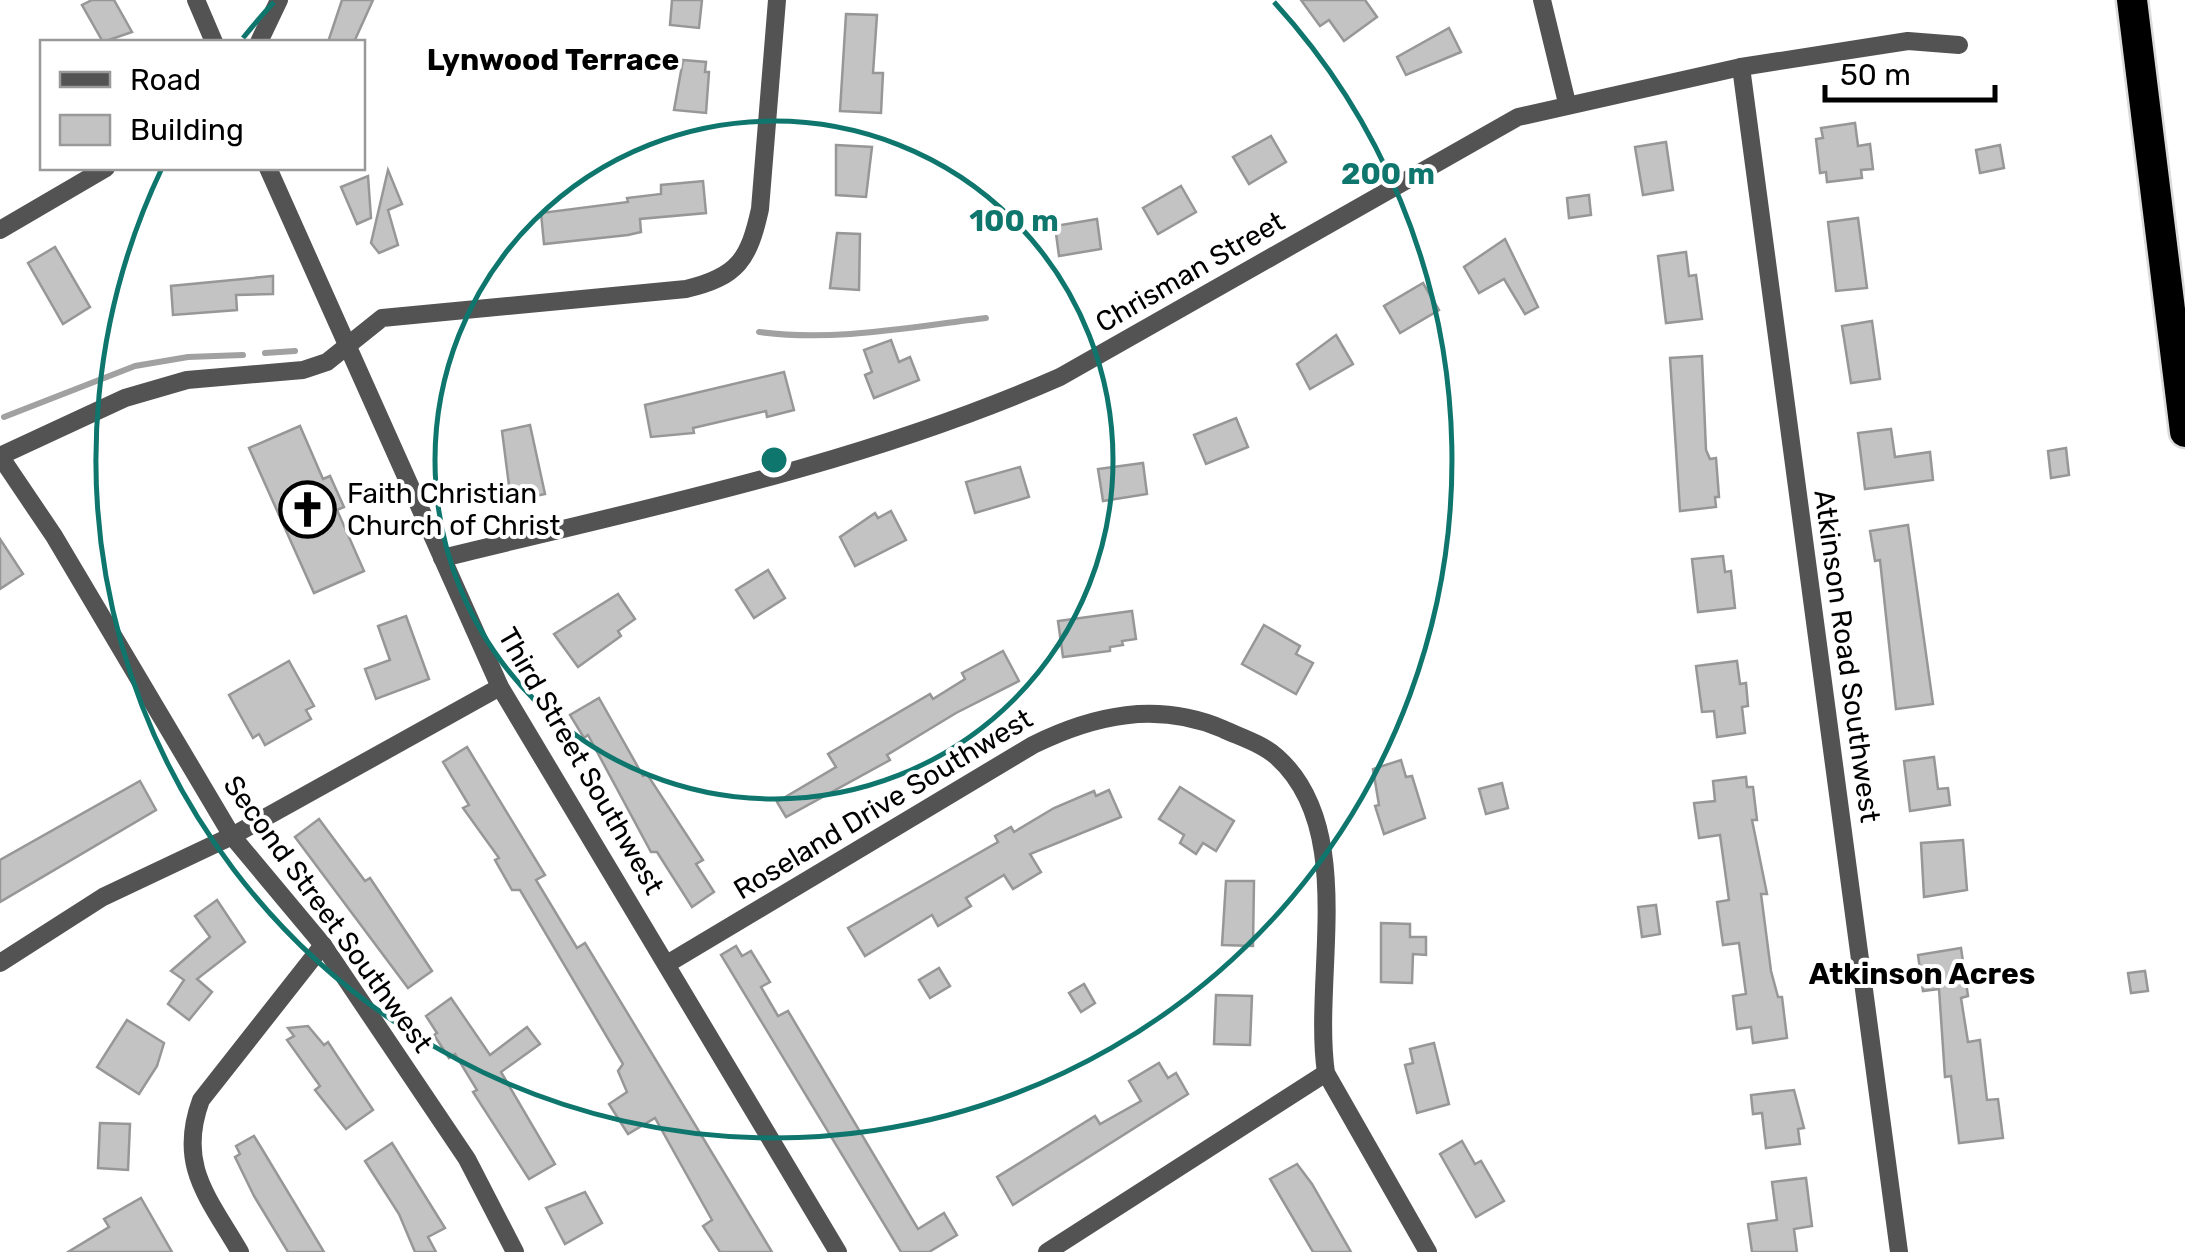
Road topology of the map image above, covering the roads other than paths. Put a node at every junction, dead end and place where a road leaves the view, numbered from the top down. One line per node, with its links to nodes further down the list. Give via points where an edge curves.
1 (196, 0): 6 (street)
2 (278, 0): 7 (street)
3 (777, 0): 14 (street, via 760,208 753,242 738,267 686,289 382,318)
4 (1542, 0): 10 (street)
5 (2132, 0): 15 (highway)
6 (213, 40)
7 (260, 40)
8 (1959, 45): 9 (street, Chrisman Street, via 1908,41)
9 (1741, 67): 10 (street, Chrisman Street); 29 (street, Atkinson Road Southwest)
10 (1567, 103): 17 (street, Chrisman Street, via 1518,117 1060,377 981,412 817,466)
11 (103, 170): 13 (street)
12 (269, 170): 14 (street, Third Street Southwest)
13 (0, 230)
14 (345, 345): 16 (street, via 328,362 303,370 187,380 124,398); 17 (street, Third Street Southwest)
15 (2185, 432)
16 (0, 456): 19 (street, Second Street Southwest)
17 (442, 558): 18 (street, Third Street Southwest)
18 (500, 687): 19 (street); 22 (street, Third Street Southwest)
19 (232, 836): 20 (street, Second Street Southwest); 21 (street, via 103,897)
20 (322, 945): 24 (street, via 201,1100 193,1121 196,1176); 25 (street, Second Street Southwest, via 468,1160)
21 (0, 963)
22 (667, 964): 23 (street, Roseland Drive Southwest, via 1032,745 1074,725 1129,712 1180,714 1275,756 1299,782 1316,820 1326,868); 26 (street, Third Street Southwest)
23 (1326, 1073): 27 (street); 28 (street)
24 (240, 1252)
25 (515, 1252)
26 (838, 1252)
27 (1047, 1252)
28 (1428, 1252)
29 (1898, 1252)

